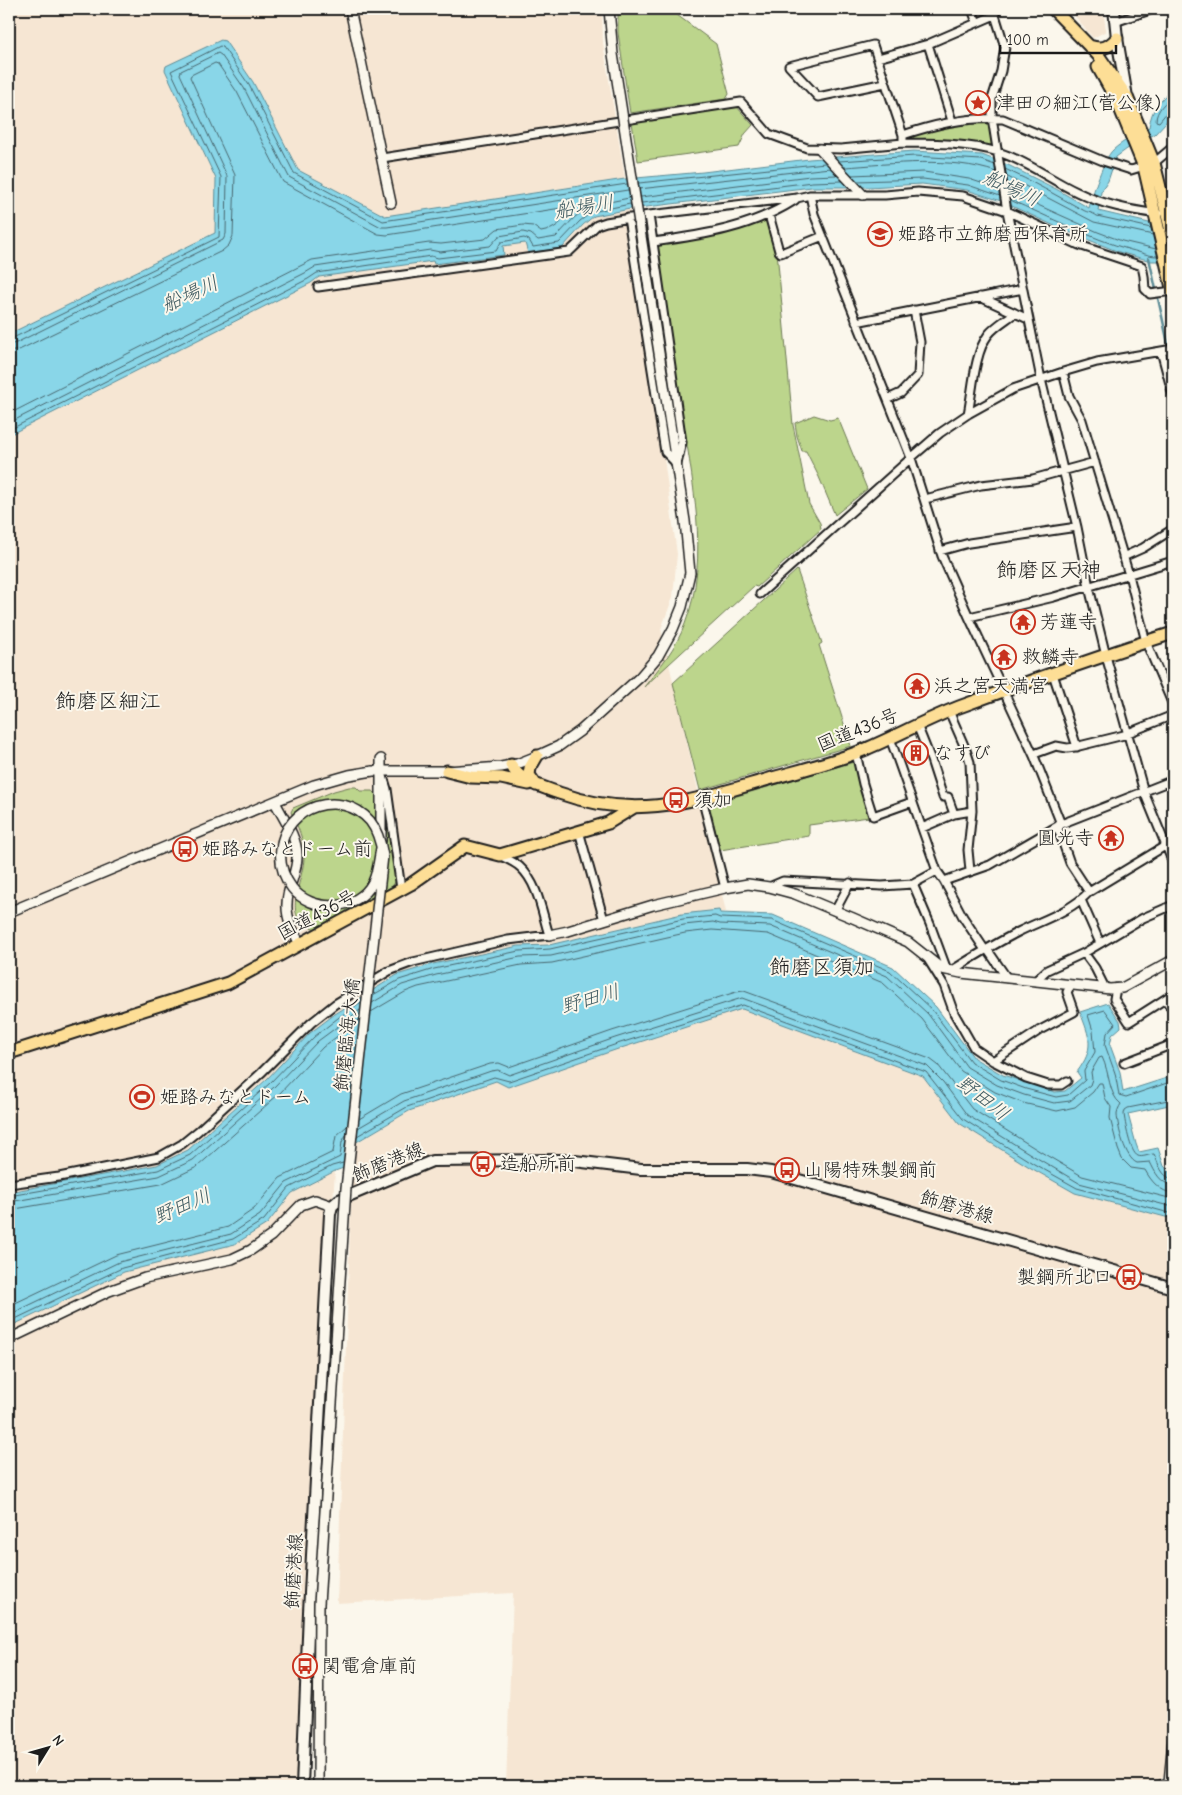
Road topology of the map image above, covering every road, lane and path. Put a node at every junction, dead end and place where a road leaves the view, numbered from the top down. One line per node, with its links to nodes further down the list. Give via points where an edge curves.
1 (350, 9): 23 (street)
2 (609, 9): 55 (street, bridge, via 613,54)
3 (972, 9): 9 (street)
4 (1053, 9): 12 (highway)
5 (1114, 9): 8 (main road)
6 (1153, 9): 8 (street)
7 (995, 12): 9 (street); 17 (street, via 1005,47 992,99)
8 (1115, 22): 10 (main road)
9 (977, 23): 11 (street)
10 (1117, 38): 12 (highway, via 1104,49); 15 (main road); 16 (main road)
11 (928, 44): 13 (street); 18 (street)
12 (1088, 46): 15 (highway); 16 (highway)
13 (878, 58): 14 (street); 14 (street, via 873,45 789,66 818,97)
14 (885, 82): 19 (street)
15 (1117, 83): 16 (highway)
16 (1122, 99): 24 (highway)
17 (992, 118): 18 (street); 22 (street); 24 (street, via 1036,132 1116,166 1131,170)
18 (952, 121): 19 (street, via 928,126)
19 (903, 139): 21 (street, via 842,149); 22 (street)
20 (1173, 147): 24 (street)
21 (820, 149): 23 (street, via 807,148 769,134 741,102); 26 (street)
22 (998, 152): 29 (street); 32 (street, via 1102,203)
23 (382, 158): 28 (street)
24 (1147, 160): 32 (highway)
25 (810, 195): 26 (street); 27 (street); 34 (street)
26 (863, 195): 29 (street, via 950,194)
27 (797, 198): 30 (street); 31 (street)
28 (391, 203)
29 (1007, 211): 39 (street); 40 (street, via 1062,238 1142,266 1145,289 1150,294)
30 (649, 215): 33 (street); 36 (street)
31 (769, 215): 34 (street, via 781,253); 36 (street, via 712,233)
32 (1165, 215): 35 (highway); 37 (highway)
33 (628, 218): 38 (street, via 597,225 569,252); 55 (street, via 666,452)
34 (823, 236): 45 (street)
35 (1173, 239)
36 (653, 242): 55 (street, via 682,442)
37 (1171, 272): 40 (highway)
38 (318, 286)
39 (1023, 289): 41 (street); 44 (street)
40 (1170, 292)
41 (980, 297): 42 (street); 43 (street)
42 (914, 310): 45 (street); 51 (street, via 920,342 918,375 901,393)
43 (1015, 313): 44 (street); 52 (street, via 999,324 980,350)
44 (1028, 319): 49 (street)
45 (856, 322): 51 (street)
46 (1173, 349): 47 (street)
47 (1163, 351): 48 (street, via 1097,362); 50 (street)
48 (1063, 372): 49 (street); 54 (street)
49 (1041, 379): 52 (street, via 1013,388); 56 (street)
50 (1173, 395)
51 (888, 399): 53 (street)
52 (968, 414): 53 (street)
53 (911, 458): 57 (street); 65 (street)
54 (1095, 462): 56 (street); 61 (street)
55 (677, 464): 81 (street, via 690,573 673,629 658,656 640,678 580,731 560,746)
56 (1062, 471): 57 (street); 58 (street)
57 (924, 499): 60 (street)
58 (1077, 527): 60 (street, via 969,543); 64 (street)
59 (1173, 530): 61 (street)
60 (940, 551): 66 (street)
61 (1123, 557): 63 (street)
62 (1173, 561): 63 (street)
63 (1129, 575): 64 (street); 68 (street)
64 (1089, 587): 66 (street); 69 (street)
65 (760, 594)
66 (969, 618): 71 (street)
67 (1173, 633): 68 (highway, 国道436号)
68 (1146, 642): 69 (highway, 国道436号); 72 (street)
69 (1106, 656): 70 (highway, 国道436号); 76 (street)
70 (1053, 674): 71 (highway, 国道436号); 78 (street)
71 (1004, 691): 73 (highway, 国道436号); 80 (street)
72 (1173, 705)
73 (949, 711): 75 (highway, 国道436号); 93 (street, via 970,762)
74 (1173, 715): 76 (street)
75 (917, 725): 77 (highway, 国道436号); 94 (street, via 943,797 948,797)
76 (1128, 733): 78 (street); 88 (street)
77 (890, 738): 79 (highway, 国道436号); 91 (street)
78 (1077, 747): 80 (street, via 1056,746)
79 (856, 753): 89 (highway, 国道436号); 91 (street, via 873,816)
80 (1034, 754): 95 (street)
81 (537, 756): 83 (street); 87 (highway, via 530,768)
82 (381, 759): 84 (street, 飾磨臨海大橋)
83 (512, 765): 85 (street); 87 (highway, 国道436号, via 520,777)
84 (381, 770): 85 (street); 90 (street, via 332,780); 108 (street, via 387,789); 143 (street, 飾磨臨海大橋, bridge, via 381,848 372,882 357,898 330,906 308,901 287,881 280,854 285,832 296,818 313,807 337,804 361,813 370,821 380,839 383,856 346,1188 319,1604)
85 (447, 771): 87 (highway)
86 (1173, 780): 88 (street)
87 (536, 784): 92 (highway, 国道436号, via 585,801)
88 (1144, 792): 95 (street); 98 (street)
89 (702, 798): 92 (highway, 国道436号, via 665,806); 107 (street)
90 (275, 802): 113 (street); 117 (street, via 296,844 296,870 287,902 288,916)
91 (912, 802): 96 (street)
92 (634, 807): 97 (highway, 国道436号, via 608,823)
93 (972, 811): 94 (street); 102 (street, via 968,850)
94 (954, 814): 96 (street)
95 (1060, 824): 102 (street, via 1008,856); 109 (street, via 1058,829 1070,863)
96 (922, 828): 101 (street)
97 (579, 832): 99 (highway, 国道436号); 114 (street)
98 (1166, 846): 100 (street); 109 (street)
99 (500, 855): 108 (highway, 国道436号, via 465,846); 115 (street, via 520,867 529,879)
100 (1173, 863)
101 (937, 871): 103 (street); 105 (street)
102 (970, 871): 103 (street)
103 (944, 881): 118 (street, via 963,917)
104 (850, 883): 105 (street); 106 (street, via 783,881); 112 (street)
105 (913, 884): 122 (street)
106 (769, 887): 107 (street, via 748,884); 112 (street)
107 (724, 888): 114 (street)
108 (401, 889): 117 (highway, 国道436号)
109 (1088, 892): 110 (street)
110 (1081, 900): 116 (street); 118 (street)
111 (1173, 905): 116 (street)
112 (836, 910): 120 (street, via 908,942)
113 (9, 912)
114 (604, 920): 115 (street)
115 (549, 935): 136 (street, via 499,942 413,962 389,971 311,1023 198,1131 159,1157)
116 (1100, 943): 119 (street)
117 (300, 944): 132 (highway, 国道436号, via 228,983)
118 (986, 949): 122 (street); 123 (street)
119 (1084, 953): 124 (street, via 1047,970); 126 (street, via 1096,968)
120 (928, 958): 122 (street); 133 (street, via 974,1048)
121 (1173, 960): 127 (street, via 1122,988)
122 (949, 971): 123 (street)
123 (1007, 978): 124 (street)
124 (1034, 981): 125 (street)
125 (1071, 984): 126 (street); 133 (street, via 1067,992 1074,1012)
126 (1105, 988): 127 (street)
127 (1116, 988): 129 (street, via 1114,999 1129,1022)
128 (1173, 994): 129 (street)
129 (1166, 1000): 130 (street)
130 (1173, 1011)
131 (1173, 1044): 134 (street)
132 (9, 1053)
133 (993, 1061): 135 (street, via 1048,1085 1061,1085)
134 (1124, 1063)
135 (1067, 1081)
136 (9, 1184)
137 (332, 1206): 138 (main road, 飾磨港線, via 339,1200 432,1161 566,1160 641,1169 747,1169 813,1183); 139 (street, via 314,1200 301,1205 271,1236 232,1259 145,1278 108,1291); 142 (main road, 飾磨港線)
138 (1173, 1288)
139 (9, 1339)
140 (1173, 1740): 141 (street)
141 (1169, 1784): 144 (street)
142 (302, 1786)
143 (318, 1786)
144 (1159, 1786)

